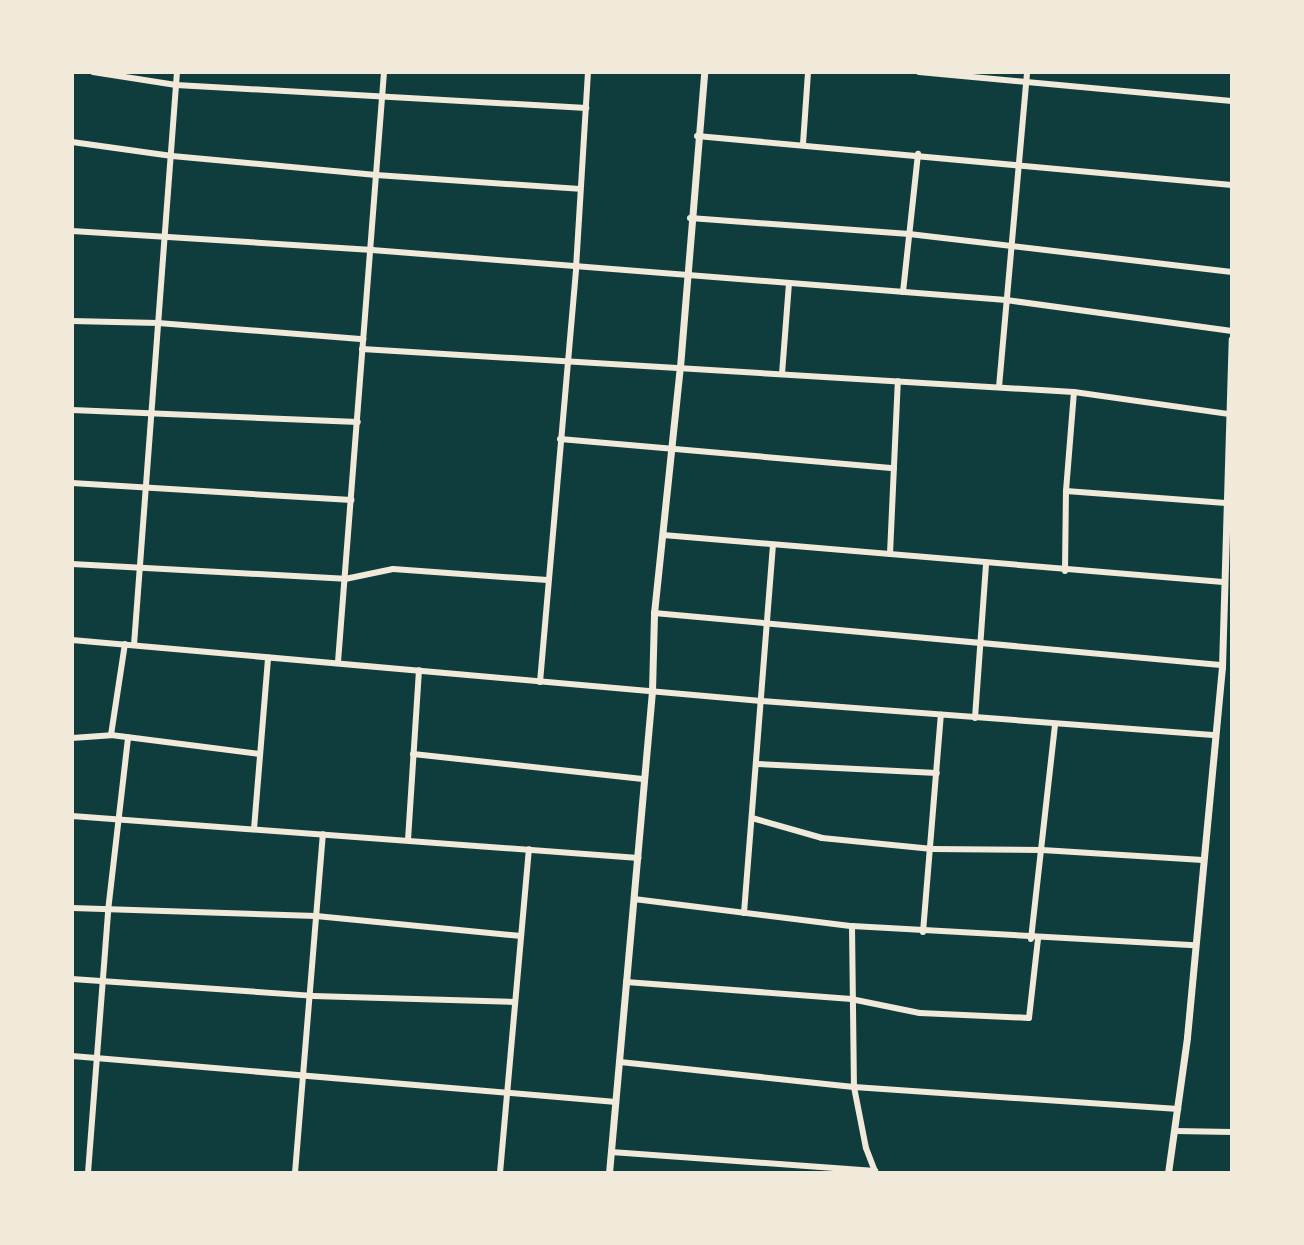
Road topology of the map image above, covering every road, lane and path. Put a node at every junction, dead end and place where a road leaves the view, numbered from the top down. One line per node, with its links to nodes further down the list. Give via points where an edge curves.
1 (93, 72): 10 (street)
2 (177, 72): 10 (street)
3 (384, 72): 11 (street)
4 (588, 72): 13 (street)
5 (704, 72): 14 (street)
6 (808, 72): 16 (street)
7 (919, 72): 9 (street)
8 (1027, 72): 9 (street)
9 (1026, 80): 12 (street); 19 (street)
10 (176, 85): 11 (street); 18 (street)
11 (382, 99): 13 (street); 20 (street)
12 (1232, 101)
13 (586, 108): 22 (street)
14 (697, 136): 16 (street); 23 (street)
15 (72, 142): 18 (street)
16 (803, 144): 17 (street)
17 (918, 154): 19 (street); 25 (street)
18 (172, 156): 20 (street); 26 (street)
19 (1017, 163): 21 (street); 27 (street)
20 (376, 175): 22 (street); 28 (street)
21 (1232, 185)
22 (580, 189): 29 (street)
23 (690, 218): 25 (street); 31 (street)
24 (72, 231): 26 (street)
25 (909, 234): 27 (street); 33 (street)
26 (165, 235): 28 (street); 36 (street)
27 (1011, 245): 30 (street); 34 (street)
28 (372, 250): 29 (street); 38 (street)
29 (576, 268): 31 (street); 41 (street)
30 (1232, 272)
31 (685, 277): 32 (street); 42 (street)
32 (789, 284): 33 (street); 43 (street)
33 (903, 292): 34 (street)
34 (1006, 300): 37 (street); 46 (street)
35 (72, 321): 36 (street)
36 (158, 323): 38 (street); 50 (street)
37 (1232, 331)
38 (363, 339): 40 (street)
39 (1232, 339): 44 (street)
40 (362, 349): 41 (street); 51 (street)
41 (568, 362): 42 (street); 52 (street)
42 (680, 367): 43 (street); 53 (street)
43 (782, 374): 45 (street)
44 (1231, 380): 49 (street)
45 (898, 381): 46 (street); 54 (street)
46 (999, 387): 47 (street)
47 (1074, 392): 49 (street); 57 (street)
48 (72, 410): 50 (street)
49 (1229, 414): 59 (street)
50 (151, 415): 51 (street); 56 (street)
51 (358, 422): 58 (street)
52 (560, 439): 53 (street); 68 (street)
53 (671, 449): 54 (street); 60 (street)
54 (894, 468): 62 (street)
55 (72, 483): 56 (street)
56 (145, 488): 58 (street); 65 (street)
57 (1066, 491): 59 (street); 66 (street)
58 (351, 500): 67 (street)
59 (1226, 503): 69 (street)
60 (663, 535): 61 (street); 70 (street)
61 (773, 545): 62 (street); 71 (street)
62 (890, 554): 63 (street)
63 (986, 563): 66 (street); 74 (street)
64 (72, 564): 65 (street)
65 (138, 568): 67 (street); 75 (street)
66 (1065, 571): 69 (street)
67 (345, 579): 68 (street, via 393,569); 77 (street)
68 (548, 580): 80 (street)
69 (1223, 582): 78 (street)
70 (654, 613): 71 (street); 81 (street)
71 (769, 625): 74 (street); 82 (street)
72 (72, 640): 73 (street)
73 (125, 644): 75 (street); 86 (street)
74 (980, 644): 78 (street); 84 (street)
75 (134, 645): 76 (street)
76 (268, 658): 77 (street); 90 (street)
77 (338, 662): 79 (street)
78 (1221, 665): 87 (street)
79 (419, 670): 80 (street); 91 (street)
80 (540, 682): 81 (street)
81 (652, 691): 82 (street); 94 (street)
82 (761, 701): 83 (street); 92 (street)
83 (941, 715): 84 (street); 93 (street)
84 (975, 718): 85 (street)
85 (1055, 724): 87 (street); 103 (street)
86 (111, 735): 88 (street); 89 (street)
87 (1213, 735): 105 (street)
88 (128, 737): 90 (street); 97 (street)
89 (72, 738)
90 (260, 754): 98 (street)
91 (413, 754): 94 (street); 100 (street)
92 (757, 764): 93 (street); 96 (street)
93 (937, 773): 102 (street)
94 (643, 779): 104 (street)
95 (72, 816): 97 (street)
96 (752, 818): 102 (street, via 822,838); 109 (street)
97 (118, 820): 98 (street); 108 (street)
98 (254, 829): 99 (street)
99 (323, 834): 100 (street); 110 (street)
100 (408, 840): 101 (street)
101 (529, 849): 104 (street); 113 (street)
102 (932, 849): 103 (street); 112 (street)
103 (1042, 850): 105 (street); 114 (street)
104 (638, 858): 106 (street)
105 (1203, 860): 115 (street)
106 (634, 899): 109 (street); 118 (street)
107 (72, 908): 108 (street)
108 (108, 911): 110 (street); 117 (street)
109 (744, 913): 111 (street)
110 (316, 916): 113 (street); 119 (street)
111 (852, 926): 112 (street); 120 (street)
112 (923, 932): 114 (street)
113 (521, 936): 121 (street)
114 (1035, 939): 115 (street); 120 (street, via 1029,1018 920,1013)
115 (1194, 945): 129 (street)
116 (72, 979): 117 (street)
117 (104, 981): 119 (street); 123 (street)
118 (626, 982): 120 (street); 124 (street)
119 (313, 996): 121 (street); 125 (street)
120 (851, 999): 126 (street)
121 (515, 1002): 127 (street)
122 (72, 1056): 123 (street)
123 (95, 1056): 125 (street); 135 (street)
124 (620, 1062): 126 (street); 128 (street)
125 (304, 1073): 127 (street); 136 (street)
126 (854, 1087): 129 (street); 134 (street)
127 (507, 1092): 128 (street); 137 (street)
128 (616, 1102): 132 (street)
129 (1178, 1109): 130 (street)
130 (1175, 1131): 131 (street); 139 (street)
131 (1232, 1132)
132 (611, 1152): 133 (street); 138 (street)
133 (794, 1169): 134 (street)
134 (876, 1172)
135 (88, 1173)
136 (295, 1173)
137 (500, 1173)
138 (609, 1173)
139 (1168, 1173)

